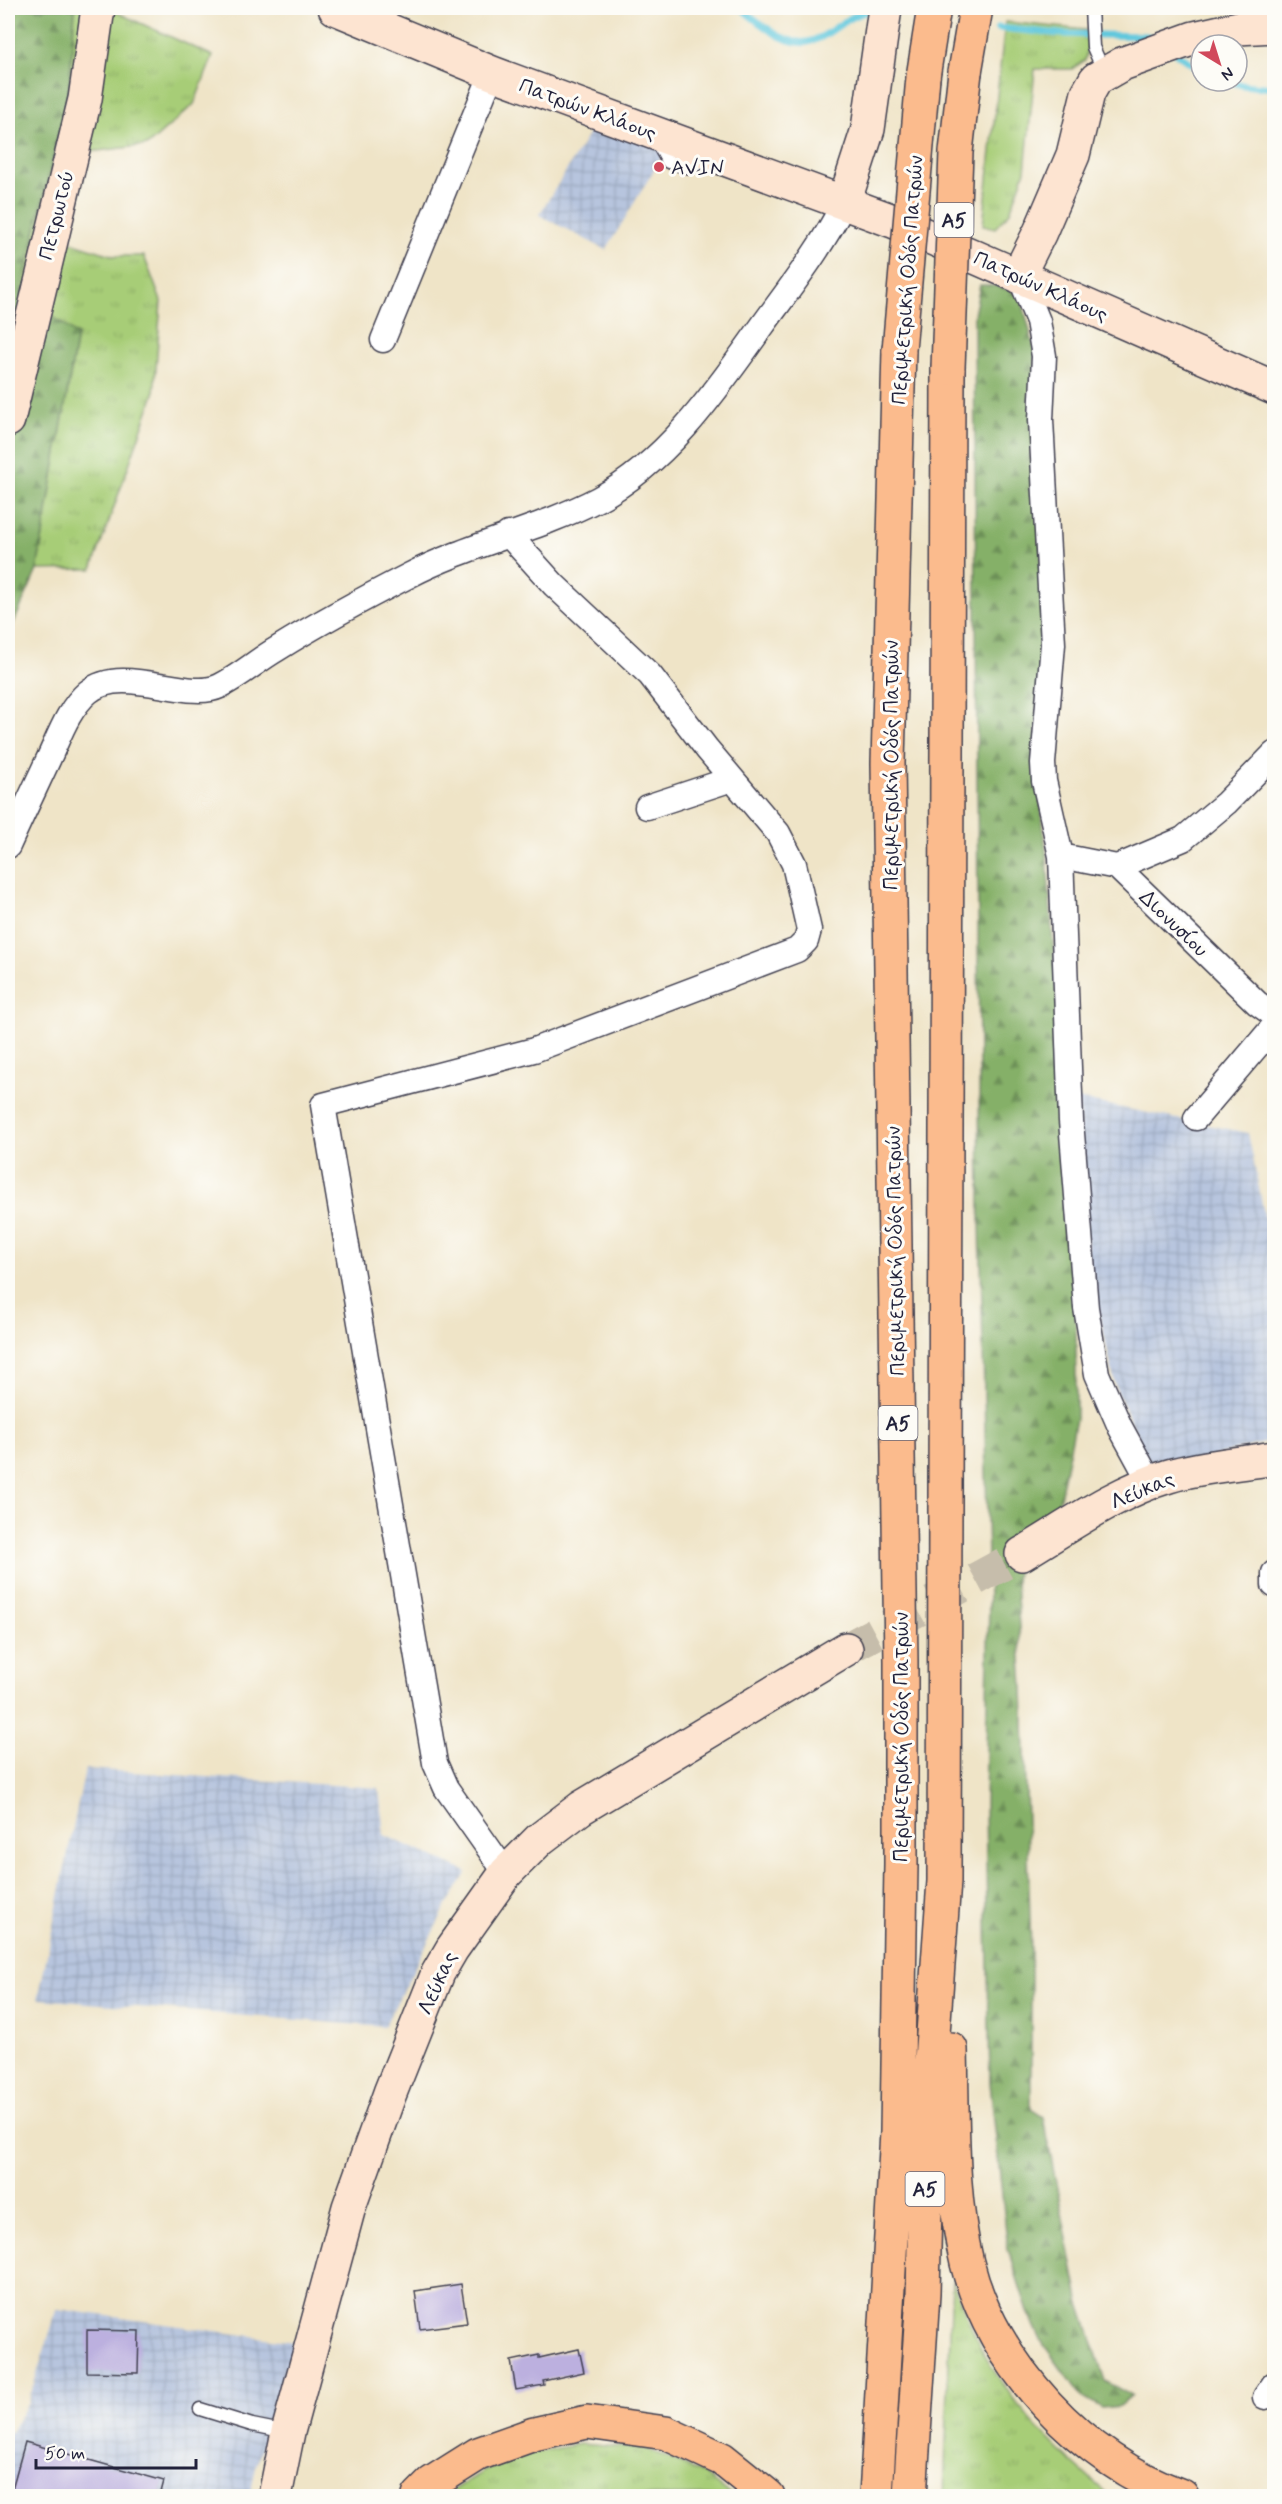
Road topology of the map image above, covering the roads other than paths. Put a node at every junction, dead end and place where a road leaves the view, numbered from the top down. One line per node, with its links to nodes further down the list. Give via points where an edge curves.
1 (98, 8): 14 (street, Πετρωτού, via 85,99)
2 (335, 8): 9 (street, Πατρών Κλάους)
3 (885, 8): 10 (street, via 868,129)
4 (934, 8): 38 (highway, Περιμετρική Οδός Πατρών / Α5, bridge, via 923,77 899,350 888,763 901,1864 897,2132)
5 (976, 8): 32 (highway, Περιμετρική Οδός Πατρών / Α5, bridge, via 957,152 948,368)
6 (1091, 8): 8 (lane)
7 (1273, 20): 8 (street, via 1161,49)
8 (1099, 60): 11 (street, via 1073,155)
9 (492, 73): 10 (street, Πατρών Κλάους); 12 (street)
10 (844, 203): 11 (street, Πατρών Κλάους); 15 (street, via 822,243 721,385 682,430 631,476 599,498)
11 (1020, 277): 13 (street, Πατρών Κλάους); 20 (street, via 1038,321 1044,356 1041,420 1053,644 1043,763)
12 (383, 340)
13 (1275, 388)
14 (8, 420)
15 (508, 534): 17 (street, via 554,585 650,675); 19 (street, via 410,574 320,623 217,687 198,690 123,682 92,689 72,711)
16 (1275, 754): 21 (street, via 1183,839)
17 (732, 779): 18 (street); 31 (street, via 778,833 794,864 809,930 806,941 797,950 534,1050 323,1105 435,1763 446,1788)
18 (647, 807)
19 (8, 846)
20 (1061, 856): 21 (street); 26 (street, via 1071,1121 1086,1308 1101,1383)
21 (1117, 867): 22 (street, Διονυσίου, via 1257,1003)
22 (1275, 1015)
23 (1275, 1026): 24 (street)
24 (1196, 1118)
25 (1275, 1458): 26 (street, Λεύκας, via 1189,1471)
26 (1150, 1482): 27 (street, Λεύκας)
27 (1022, 1554)
28 (1275, 1573): 29 (street)
29 (1275, 1585)
30 (846, 1649): 31 (street, Λεύκας, via 600,1795 555,1827)
31 (506, 1873): 34 (street, Λεύκας, via 438,1973 390,2093 349,2207)
32 (944, 1881): 39 (highway, Περιμετρική Οδός Πατρών / Α5, via 927,2117 923,2294); 40 (highway, via 956,2189 965,2254 977,2292 1004,2348 1036,2392 1063,2420 1108,2459 1148,2483)
33 (200, 2409): 34 (lane)
34 (288, 2432): 35 (street, Λεύκας)
35 (275, 2496)
36 (419, 2496): 37 (highway, via 432,2483 478,2454 534,2434 586,2422 666,2433 722,2459)
37 (768, 2496)
38 (876, 2496)
39 (910, 2496)
40 (1182, 2496)

